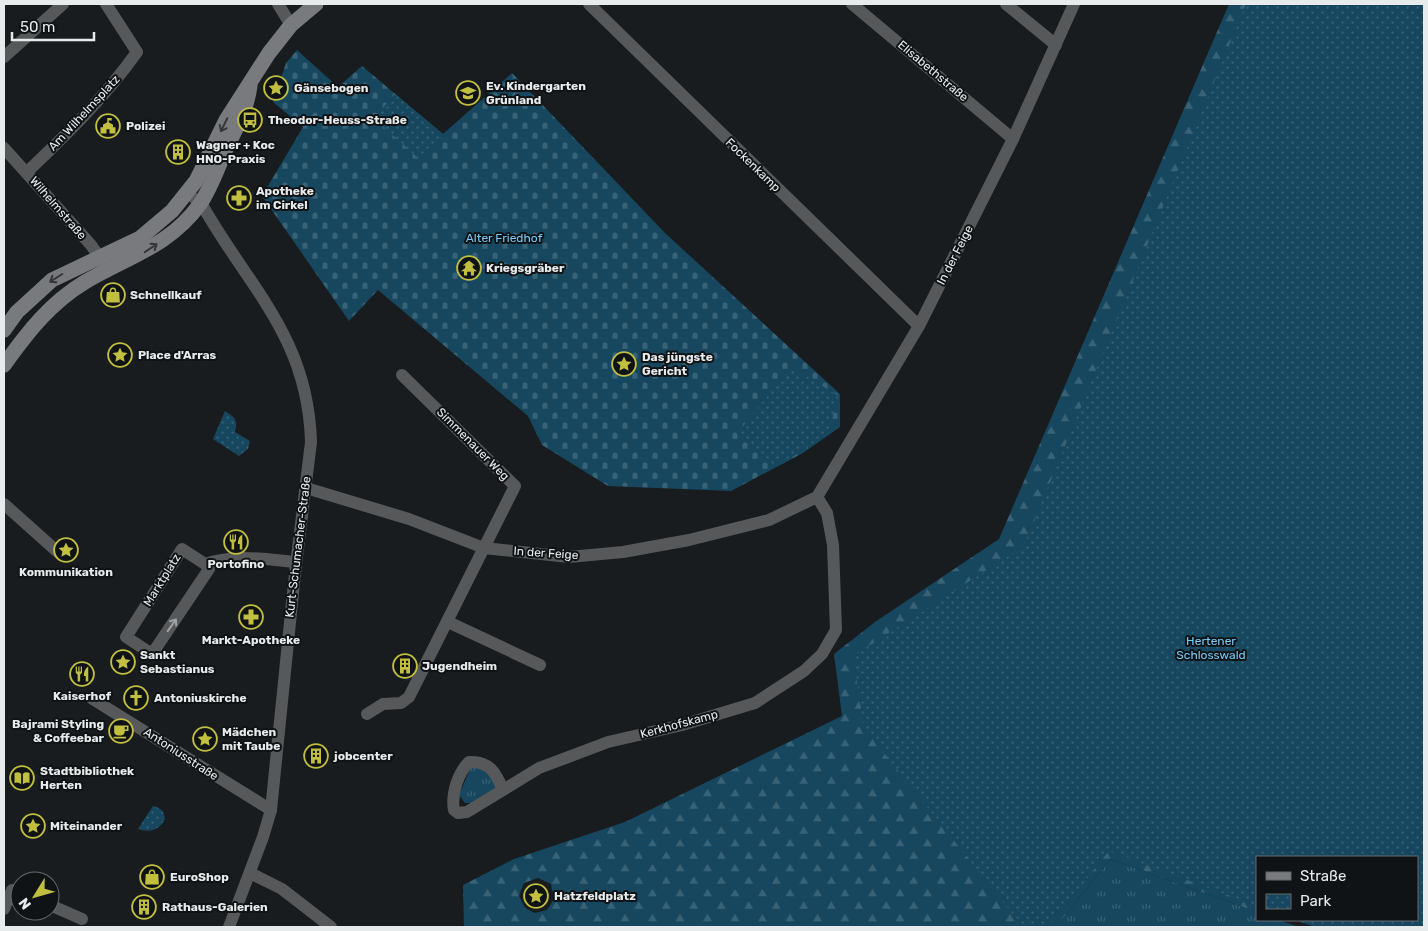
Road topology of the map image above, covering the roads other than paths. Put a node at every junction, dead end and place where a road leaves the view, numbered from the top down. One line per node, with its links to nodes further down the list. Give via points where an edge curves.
1 (63, 4): 11 (street)
2 (106, 4): 15 (street, Am Wilhelmsplatz, via 137,52 81,120)
3 (278, 4): 9 (street)
4 (316, 4): 9 (main road)
5 (589, 4): 20 (street, Fockenkamp)
6 (852, 4): 13 (street, Elisabethstraße)
7 (1006, 4): 10 (street)
8 (1074, 4): 10 (street, In der Feige)
9 (291, 25): 12 (main road, via 268,53)
10 (1056, 44): 13 (street, In der Feige)
11 (4, 57)
12 (250, 85): 16 (main road, one-way to 16, via 226,120); 17 (main road, via 245,113)
13 (1013, 139): 20 (street, In der Feige)
14 (4, 148): 15 (street, Wilhelmstraße)
15 (26, 172): 18 (street, Wilhelmstraße)
16 (188, 193): 17 (street, Kurt-Schumacher-Straße); 18 (main road, via 148,232)
17 (200, 203): 19 (main road, one-way to 17, via 150,250 176,230); 24 (street, Kurt-Schumacher-Straße, via 269,305 292,351 310,422)
18 (100, 256): 19 (street, Wilhelmstraße); 21 (main road, one-way to 21, via 52,280 17,312)
19 (108, 271): 22 (main road, via 64,296 39,318)
20 (919, 326): 25 (street, In der Feige)
21 (4, 330)
22 (4, 365)
23 (402, 376): 27 (street, Simmenauer Weg, via 515,486)
24 (306, 488): 27 (street, In der Feige, via 409,519); 29 (street, Kurt-Schumacher-Straße)
25 (817, 497): 27 (street, In der Feige, via 769,520 623,552 569,557); 35 (street, Kerkhofskamp, via 827,513 833,545 836,630 822,654 804,671 755,703 682,725 608,742 539,768)
26 (4, 504): 28 (street)
27 (484, 548): 31 (street)
28 (60, 554)
29 (296, 562): 30 (street, via 244,556); 36 (street, Kurt-Schumacher-Straße)
30 (204, 564): 30 (street, Marktplatz, one-way to 30, via 182,549 126,637 152,654 209,569)
31 (448, 622): 32 (street); 34 (street, via 409,698 401,703 383,704)
32 (540, 665)
33 (91, 698): 36 (street, Antoniusstraße)
34 (367, 714)
35 (503, 790): 35 (street, Kerkhofskamp, via 467,812 454,810 453,798 460,775 470,762 480,761 490,767)
36 (270, 810): 37 (street, Kurt-Schumacher-Straße)
37 (250, 873): 42 (street, Kurt-Schumacher-Straße); 43 (street, via 282,889)
38 (10, 895): 39 (street)
39 (4, 909)
40 (60, 909): 41 (street)
41 (82, 919)
42 (229, 927)
43 (332, 927)

